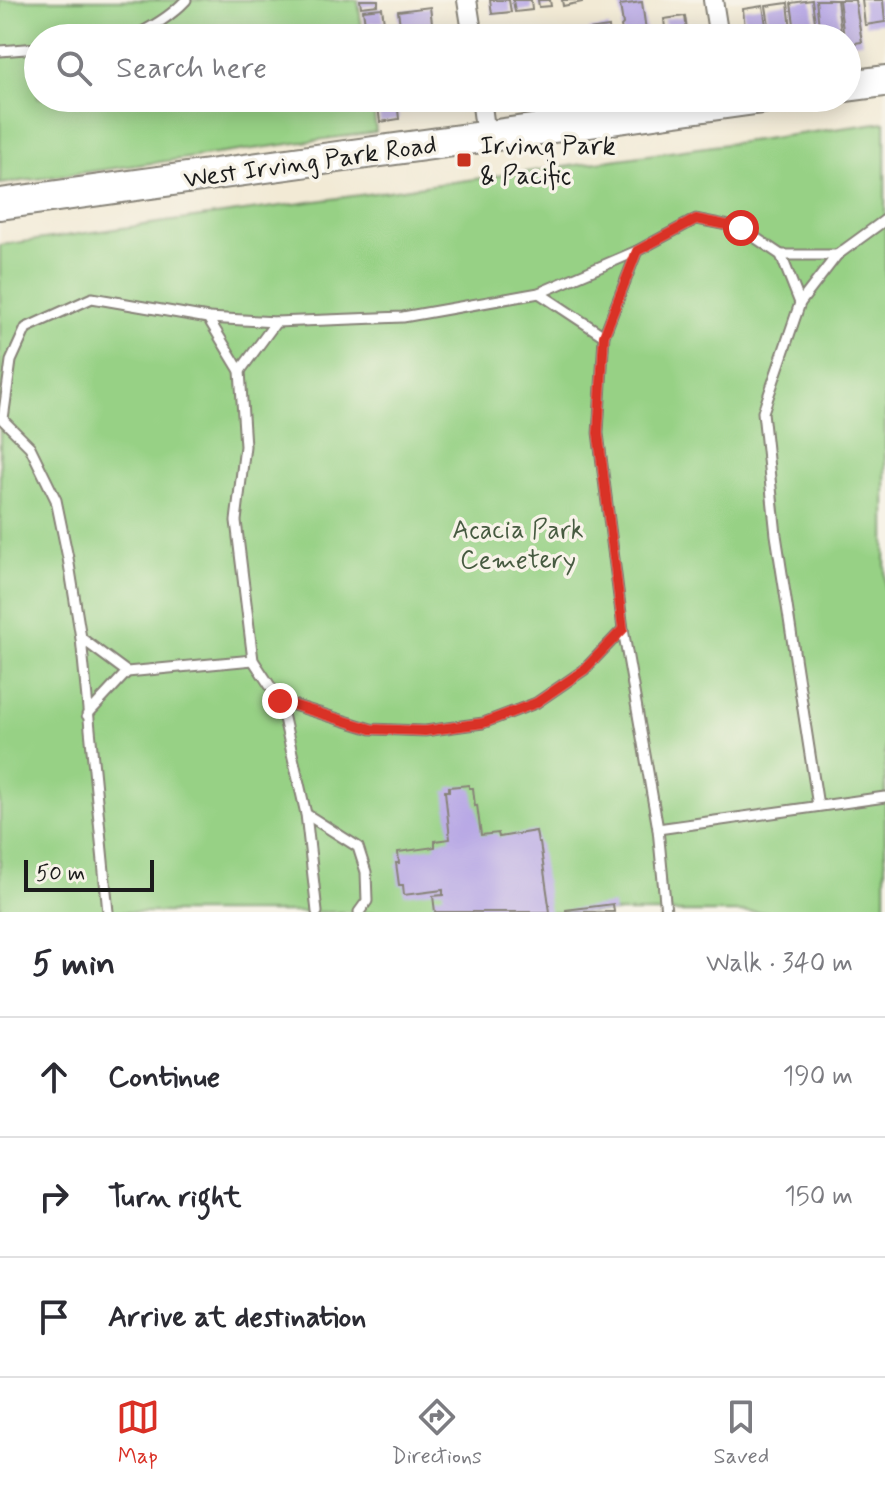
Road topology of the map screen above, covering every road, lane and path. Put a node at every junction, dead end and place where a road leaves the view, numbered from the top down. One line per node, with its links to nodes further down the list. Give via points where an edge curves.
1 (186, 0): 4 (lane)
2 (467, 0): 5 (street)
3 (713, 0): 6 (street)
4 (157, 24)
5 (471, 24)
6 (717, 24)
7 (24, 49): 8 (lane)
8 (0, 51)
9 (885, 81): 10 (main road)
10 (861, 84)
11 (483, 112): 13 (street)
12 (647, 112): 13 (main road, West Irving Park Road)
13 (486, 136): 14 (main road, West Irving Park Road)
14 (0, 204)
15 (885, 220): 18 (lane)
16 (637, 251): 17 (lane, via 696,219 741,228); 19 (lane); 23 (lane)
17 (781, 255): 18 (lane); 20 (lane)
18 (837, 255): 20 (lane)
19 (539, 293): 22 (lane, via 403,317); 23 (lane)
20 (800, 303): 34 (lane, via 763,412 776,535)
21 (208, 318): 22 (lane); 24 (lane, via 92,298 26,328); 25 (lane)
22 (276, 322): 25 (lane)
23 (604, 336): 27 (lane, via 598,433)
24 (5, 362): 26 (lane)
25 (240, 371): 29 (lane, via 245,446 236,521)
26 (1, 418): 28 (lane, via 30,447 56,500)
27 (623, 629): 31 (lane, via 584,670 536,703 483,723 425,731 371,729); 36 (lane)
28 (81, 638): 30 (lane); 32 (lane)
29 (253, 660): 30 (lane); 31 (lane)
30 (127, 672): 32 (lane)
31 (280, 701): 35 (lane)
32 (87, 715): 37 (lane)
33 (885, 797): 34 (lane)
34 (818, 806): 36 (lane)
35 (306, 814): 38 (lane); 39 (lane, via 358,847 367,901)
36 (658, 829): 40 (lane)
37 (108, 912)
38 (317, 912)
39 (359, 912)
40 (666, 912)

